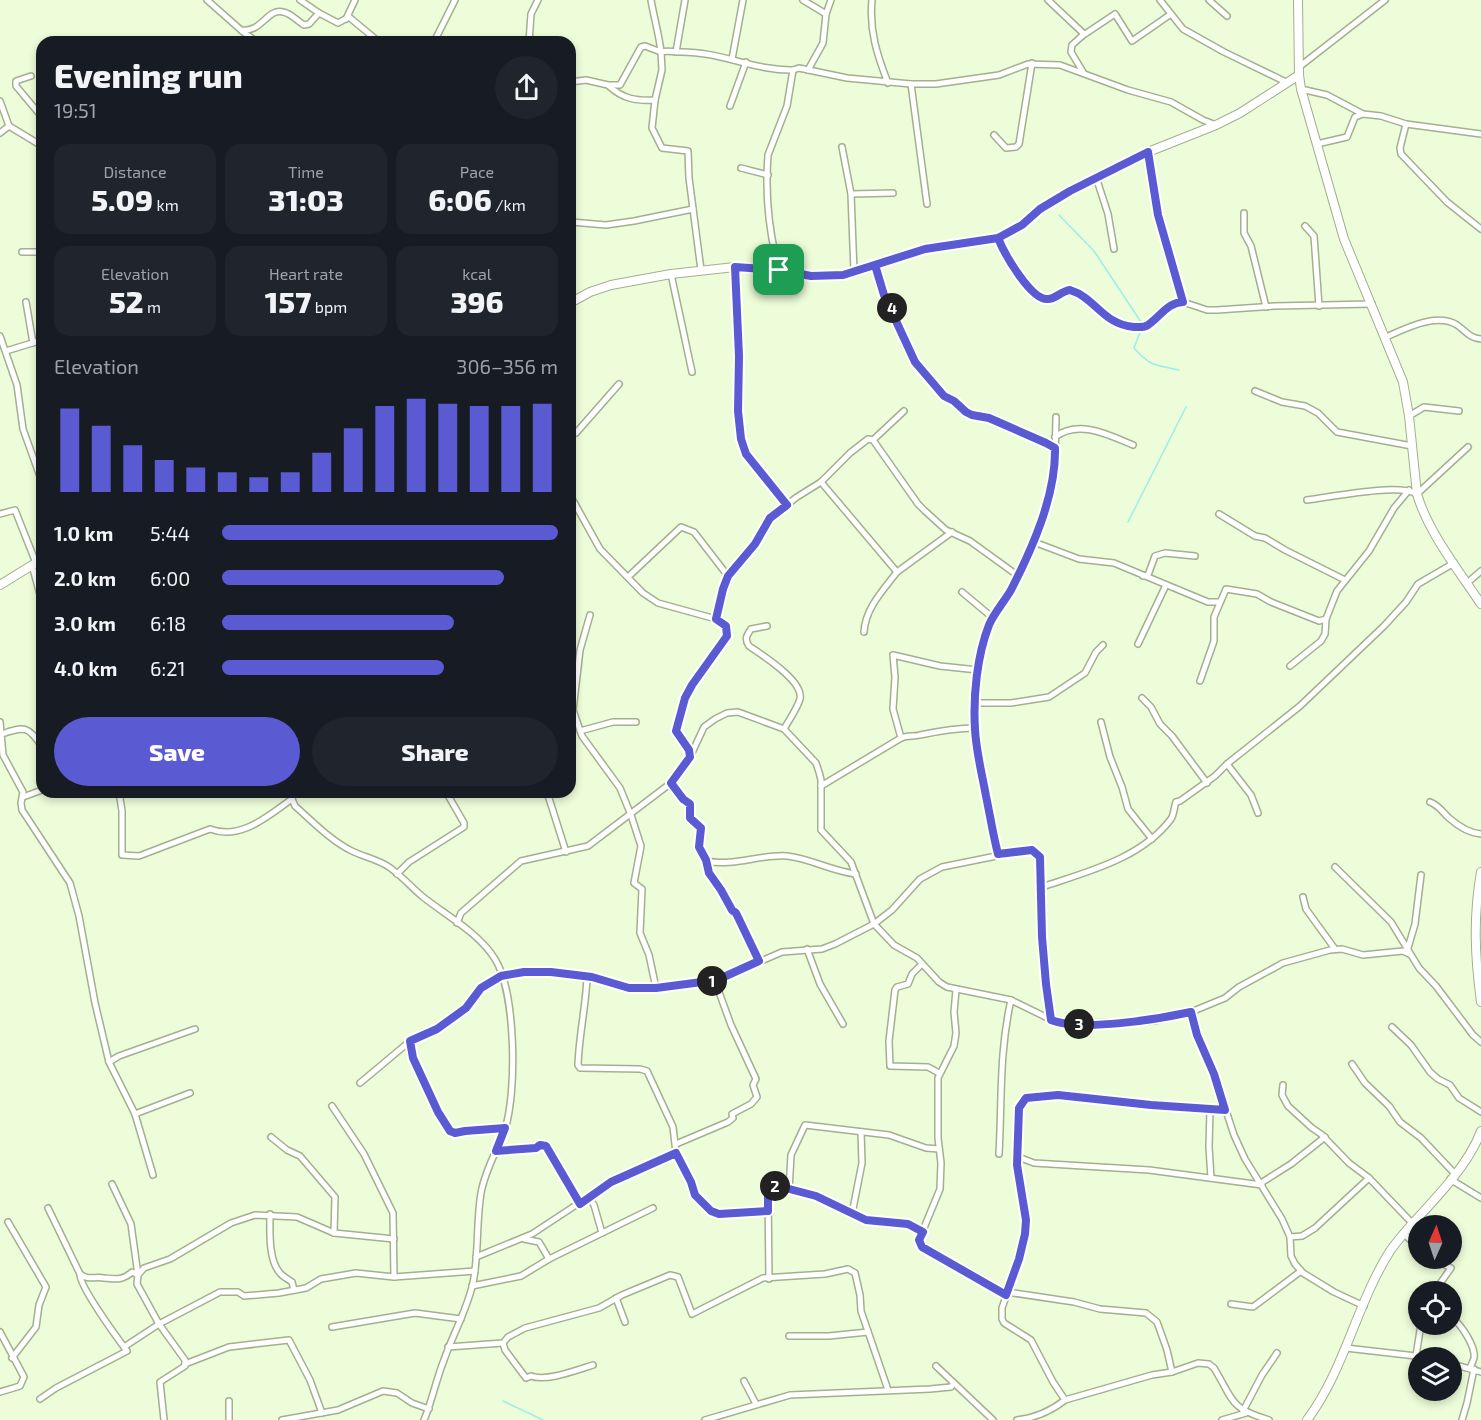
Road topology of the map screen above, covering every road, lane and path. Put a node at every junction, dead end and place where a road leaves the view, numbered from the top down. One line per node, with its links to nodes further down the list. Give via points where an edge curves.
1 (207, 0): 23 (street)
2 (300, 0): 18 (street)
3 (355, 0): 22 (street)
4 (455, 0): 26 (street)
5 (538, 0): 27 (street, via 531,14)
6 (651, 0): 29 (street)
7 (685, 0): 30 (street)
8 (743, 0): 31 (street)
9 (802, 0): 19 (street)
10 (831, 0): 19 (street)
11 (872, 0): 41 (street, via 870,18)
12 (1048, 0): 28 (street, via 1081,30)
13 (1170, 0): 17 (street)
14 (1209, 0): 21 (street)
15 (1298, 0): 36 (street)
16 (1385, 0): 36 (street)
17 (1162, 2): 20 (street)
18 (320, 14): 22 (street, via 338,23); 23 (street, via 304,25 278,12 257,28)
19 (826, 14): 35 (street, via 823,43)
20 (1171, 14): 28 (street, via 1132,41 1115,14); 40 (street, via 1183,29)
21 (1227, 16)
22 (346, 19): 25 (street, via 349,17)
23 (241, 30): 24 (street)
24 (249, 36)
25 (372, 36)
26 (437, 36)
27 (529, 36)
28 (1082, 36): 37 (street, via 1072,45 1071,52)
29 (661, 52): 30 (street); 43 (street, via 640,47 623,82); 45 (street, via 662,70)
30 (676, 52): 31 (street, via 696,51)
31 (732, 59): 32 (street)
32 (746, 62): 34 (street); 47 (street)
33 (1032, 63): 37 (street, via 1060,65); 42 (street, via 999,75); 55 (street, via 1019,144 1006,148)
34 (793, 70): 35 (street); 61 (street, via 787,106 768,154)
35 (808, 70): 41 (street)
36 (1299, 71): 40 (street); 44 (street)
37 (1084, 73): 51 (street, via 1172,102)
38 (31, 76): 48 (street, via 16,81 16,86)
39 (576, 81): 43 (street)
40 (1286, 82): 51 (street)
41 (888, 83): 42 (street)
42 (911, 84): 65 (street)
43 (608, 85): 45 (street, via 635,101)
44 (1301, 89): 49 (street, via 1327,95); 57 (street)
45 (655, 100): 66 (street, via 651,128 662,148 688,151)
46 (0, 101): 52 (street)
47 (730, 106)
48 (36, 110)
49 (1363, 114): 50 (street); 57 (street, via 1355,117 1347,137)
50 (1406, 124): 54 (street); 70 (street, via 1401,154 1446,201)
51 (1216, 125): 59 (street)
52 (9, 126): 53 (street); 56 (street)
53 (0, 133)
54 (1481, 134)
55 (994, 135)
56 (36, 142)
57 (1317, 144): 84 (street, via 1344,239)
58 (842, 147): 64 (street)
59 (1148, 152): 62 (street); 83 (street, via 1158,215)
60 (741, 168): 61 (street)
61 (768, 175): 78 (street, via 772,247)
62 (1096, 177): 71 (street); 72 (street)
63 (893, 193): 64 (street)
64 (851, 194): 79 (street)
65 (927, 204)
66 (693, 209): 68 (street, via 606,225); 77 (street)
67 (1244, 213): 86 (street, via 1245,233)
68 (576, 222)
69 (1305, 226): 85 (street, via 1314,236)
70 (1481, 229)
71 (998, 238): 75 (street, via 925,249); 83 (street, via 1030,288 1044,300 1070,290 1111,321 1141,327 1173,303)
72 (1114, 249)
73 (22, 252): 74 (street)
74 (36, 252)
75 (875, 265): 79 (street); 106 (street, via 884,295 915,362 944,396 966,412 989,418)
76 (735, 267): 77 (street); 78 (street); 111 (street, via 741,439 746,454)
77 (701, 270): 80 (street)
78 (779, 270): 79 (street, via 811,276)
79 (854, 272)
80 (671, 274): 81 (street, via 611,285); 93 (street)
81 (576, 300)
82 (26, 302): 91 (street)
83 (1183, 302): 86 (street, via 1207,310)
84 (1372, 304): 85 (street); 88 (street)
85 (1319, 306): 86 (street)
86 (1266, 307)
87 (0, 336): 92 (street)
88 (1384, 338): 89 (street, via 1421,323 1442,321 1455,323 1471,337); 98 (street, via 1404,382)
89 (1481, 339)
90 (36, 342): 91 (street)
91 (33, 343): 92 (street)
92 (6, 351): 107 (street, via 17,385 23,429)
93 (692, 372)
94 (619, 384): 100 (street)
95 (1255, 392): 104 (street, via 1305,406 1337,432)
96 (904, 411): 102 (street)
97 (1459, 411): 98 (street, via 1424,407)
98 (1410, 416): 104 (street)
99 (1056, 417): 101 (street)
100 (576, 433)
101 (1055, 438): 103 (street, via 1069,429 1092,430); 106 (street)
102 (873, 440): 108 (street, via 863,441); 115 (street, via 918,504)
103 (1134, 445)
104 (1412, 446): 109 (street)
105 (1468, 447): 109 (street)
106 (1055, 448): 116 (street, via 1052,481)
107 (36, 465)
108 (821, 483): 111 (street); 122 (street)
109 (1413, 492): 110 (street, via 1381,491); 120 (street); 127 (street, via 1394,508 1369,551)
110 (1307, 500)
111 (787, 505): 124 (street, via 770,518 755,544)
112 (576, 506): 126 (street, via 600,549)
113 (0, 514): 118 (street, via 15,510)
114 (1219, 514): 127 (street)
115 (952, 532): 122 (street); 123 (street)
116 (1034, 542): 123 (street); 125 (street, via 1079,559 1113,563)
117 (1195, 556): 125 (street, via 1155,556 1148,575)
118 (36, 560)
119 (36, 563): 129 (street)
120 (1454, 563): 128 (street); 159 (street, via 1418,584 1384,626 1327,681)
121 (1481, 571): 128 (street)
122 (897, 572): 139 (street, via 872,606 864,621)
123 (1017, 575): 135 (street)
124 (728, 576): 126 (street, via 694,532 679,527); 136 (street)
125 (1142, 576): 130 (street)
126 (628, 577): 136 (street, via 658,603)
127 (1345, 580): 137 (street)
128 (1467, 583): 133 (street)
129 (0, 585)
130 (1166, 585): 132 (street, via 1208,602); 140 (street)
131 (962, 592): 135 (street)
132 (1219, 602): 137 (street, via 1229,588 1257,594 1319,621); 145 (street, via 1213,622 1214,642)
133 (1481, 604)
134 (590, 615): 144 (street)
135 (993, 618): 143 (street)
136 (716, 619): 158 (street, via 726,626 727,636 692,685 676,727)
137 (1326, 620): 142 (street, via 1320,641)
138 (767, 626): 153 (street, via 752,629 746,641 798,687 800,700)
139 (864, 632)
140 (1137, 644)
141 (1103, 645): 147 (street, via 1085,673 1049,698)
142 (1290, 666)
143 (978, 670): 147 (street); 157 (street, via 893,656 893,709)
144 (576, 681)
145 (1200, 681)
146 (1142, 698): 161 (street)
147 (975, 703): 152 (street)
148 (576, 721): 154 (street)
149 (0, 722): 155 (street)
150 (636, 722): 154 (street, via 613,722)
151 (1101, 722): 174 (street, via 1128,809)
152 (975, 728): 157 (street, via 944,729); 176 (street)
153 (784, 729): 158 (street, via 738,712 726,713 704,727); 162 (street, via 816,763)
154 (580, 730): 172 (street, via 620,788)
155 (2, 734): 156 (street, via 20,728); 164 (street, via 3,755)
156 (36, 738)
157 (901, 738): 162 (street)
158 (690, 757): 160 (street)
159 (1227, 764): 161 (street); 171 (street, via 1251,795)
160 (671, 783): 172 (street); 177 (street, via 690,804 690,818 701,828 699,847)
161 (1207, 783): 174 (street, via 1176,802 1171,819)
162 (821, 786): 181 (street, via 821,830 849,858)
163 (36, 792): 164 (street)
164 (23, 797): 208 (street, via 22,810 72,890)
165 (120, 798): 166 (street, via 122,855 139,856 210,829 244,829)
166 (288, 798)
167 (293, 798): 180 (street, via 295,806 335,840)
168 (449, 798): 180 (street, via 464,827 404,865)
169 (549, 798): 175 (street)
170 (1430, 802): 173 (street, via 1471,833)
171 (1258, 813)
172 (631, 815): 175 (street, via 588,846); 196 (street, via 641,846 634,880 642,889 640,933)
173 (1481, 834)
174 (1152, 839): 183 (street, via 1103,866)
175 (567, 852): 185 (street, via 521,861 461,913)
176 (998, 854): 183 (street, via 1032,850 1038,854); 186 (street, via 931,872)
177 (706, 861): 181 (street, via 789,856); 191 (street, via 709,874 736,913)
178 (1335, 867): 190 (street, via 1391,922)
179 (1481, 872): 187 (street)
180 (398, 874): 185 (street)
181 (856, 874): 186 (street)
182 (1421, 875): 190 (street)
183 (1042, 887): 202 (street, via 1043,949)
184 (1303, 897): 189 (street, via 1306,909)
185 (457, 923): 193 (street, via 495,960)
186 (874, 924): 188 (street, via 830,947); 192 (street, via 894,945)
187 (1478, 930): 198 (street, via 1474,948)
188 (807, 949): 191 (street, via 782,952); 203 (street, via 820,984)
189 (1335, 949): 190 (street, via 1364,955); 201 (street, via 1282,963 1225,998)
190 (1408, 951): 207 (street)
191 (759, 961): 195 (street)
192 (922, 963): 197 (street, via 939,982); 210 (street, via 908,984 895,990 890,1066 928,1067)
193 (502, 977): 194 (street, via 536,971); 206 (street, via 481,988 466,1008 437,1029); 219 (street, via 514,1053)
194 (587, 977): 196 (street, via 629,988); 224 (street, via 578,1065 647,1071 673,1127)
195 (715, 981): 196 (street); 224 (street, via 754,1073 758,1098 732,1114 728,1122)
196 (656, 988)
197 (956, 990): 199 (street); 210 (street, via 954,1046)
198 (1481, 997): 200 (street)
199 (1011, 1000): 202 (street); 228 (street, via 1004,1031)
200 (1481, 1002)
201 (1191, 1012): 202 (street, via 1154,1021 1068,1024); 216 (street)
202 (1051, 1020)
203 (843, 1024)
204 (1392, 1027): 217 (street, via 1438,1079)
205 (195, 1029): 208 (street)
206 (410, 1041): 211 (street); 219 (street, via 413,1058 450,1131)
207 (1481, 1042)
208 (109, 1062): 218 (street)
209 (1352, 1064): 231 (street)
210 (939, 1073): 225 (street)
211 (360, 1083)
212 (1283, 1085): 223 (street, via 1282,1095 1288,1106)
213 (190, 1093): 218 (street)
214 (332, 1106): 255 (street, via 364,1154 393,1213)
215 (1210, 1109): 216 (street); 229 (street, via 1058,1095 1026,1098 1019,1108); 232 (street)
216 (1225, 1110): 235 (street, via 1245,1159)
217 (1481, 1112)
218 (135, 1114): 230 (street)
219 (505, 1128): 226 (street)
220 (1481, 1131): 231 (street, via 1468,1157)
221 (861, 1132): 225 (street, via 889,1135); 236 (street, via 805,1125 791,1155); 244 (street, via 862,1163)
222 (271, 1137): 250 (street, via 300,1156 335,1197)
223 (1325, 1137): 233 (street, via 1349,1163); 235 (street)
224 (676, 1144): 227 (street)
225 (939, 1149): 249 (street, via 940,1189)
226 (496, 1151): 239 (street, via 546,1146); 257 (street, via 481,1191)
227 (676, 1153): 237 (street, via 611,1182); 242 (street, via 695,1195 711,1211)
228 (999, 1154)
229 (1018, 1157): 232 (street, via 1034,1163); 267 (street, via 1026,1227)
230 (153, 1175)
231 (1452, 1176): 238 (street); 245 (street)
232 (1211, 1178): 235 (street)
233 (1370, 1178): 246 (street); 253 (street, via 1315,1228 1302,1236)
234 (112, 1184): 262 (street, via 131,1224)
235 (1262, 1184): 253 (street)
236 (789, 1190): 242 (street, via 778,1186 770,1189); 244 (street, via 832,1202)
237 (589, 1198): 239 (street); 251 (street)
238 (1481, 1198)
239 (580, 1204): 256 (street)
240 (48, 1208): 261 (street)
241 (653, 1208): 251 (street)
242 (768, 1211): 264 (street)
243 (270, 1214): 250 (street, via 297,1217); 262 (street, via 231,1222 170,1259 144,1268); 266 (street, via 271,1249 276,1266 292,1282)
244 (852, 1214): 249 (street, via 866,1220 908,1224)
245 (1420, 1215)
246 (1408, 1219)
247 (8, 1222): 285 (street, via 46,1287 36,1327)
248 (1408, 1228): 252 (street)
249 (923, 1232): 267 (street, via 919,1240 922,1247)
250 (334, 1233): 255 (street)
251 (602, 1233): 258 (street)
252 (1403, 1233): 254 (street); 270 (street)
253 (1290, 1237): 260 (street, via 1291,1256)
254 (1408, 1238)
255 (394, 1239): 263 (street)
256 (523, 1239): 257 (street); 258 (street, via 539,1242)
257 (476, 1257): 259 (street)
258 (549, 1259): 265 (street, via 521,1276)
259 (474, 1270): 263 (street); 265 (street)
260 (1301, 1271): 269 (street, via 1253,1307); 270 (street)
261 (80, 1274): 262 (street, via 110,1280 132,1272); 280 (street, via 87,1292)
262 (138, 1275): 273 (street, via 137,1284)
263 (394, 1277): 266 (street, via 356,1272 321,1279)
264 (769, 1279): 268 (street, via 754,1282 692,1314 674,1275); 277 (street, via 853,1270)
265 (472, 1286): 271 (street)
266 (294, 1290): 273 (street, via 258,1296 220,1292)
267 (1006, 1293): 292 (street, via 1074,1302 1100,1310 1146,1313 1157,1322); 298 (street, via 1004,1323 1031,1340)
268 (616, 1298): 272 (street); 279 (street, via 594,1309 525,1328)
269 (1231, 1304)
270 (1364, 1306): 282 (street)
271 (460, 1319): 275 (street, via 415,1313); 281 (street)
272 (625, 1322)
273 (159, 1324): 280 (street); 286 (street)
274 (1462, 1326): 290 (street, via 1473,1351)
275 (332, 1327)
276 (0, 1332): 285 (street)
277 (868, 1332): 278 (street); 295 (street)
278 (789, 1336)
279 (503, 1342): 281 (street); 287 (street, via 526,1378)
280 (124, 1347): 297 (street, via 127,1351)
281 (448, 1347): 301 (street)
282 (1346, 1347): 284 (street); 313 (street, via 1330,1384)
283 (1277, 1353): 302 (street)
284 (1408, 1356)
285 (12, 1358): 296 (street, via 24,1381 17,1388)
286 (185, 1364): 303 (street, via 229,1347 289,1340); 304 (street, via 160,1382)
287 (593, 1365)
288 (936, 1366): 294 (street)
289 (1462, 1366): 290 (street)
290 (1472, 1369): 291 (street); 314 (street)
291 (1481, 1371)
292 (1172, 1372): 298 (street); 302 (street, via 1198,1362 1209,1364 1235,1405)
293 (744, 1381): 300 (street)
294 (954, 1383): 295 (street, via 951,1387); 309 (street)
295 (888, 1390): 300 (street, via 790,1395)
296 (0, 1392)
297 (40, 1399)
298 (1065, 1400): 310 (street, via 1042,1414)
299 (229, 1401): 305 (street)
300 (756, 1404): 308 (street)
301 (429, 1409): 303 (street, via 403,1395 383,1391 349,1407); 307 (street)
302 (1245, 1412): 311 (street); 312 (street)
303 (322, 1413): 306 (street)
304 (164, 1420)
305 (229, 1420)
306 (282, 1420)
307 (424, 1420)
308 (705, 1420)
309 (993, 1420)
310 (1017, 1420)
311 (1222, 1420)
312 (1269, 1420)
313 (1307, 1420)
314 (1462, 1420)

